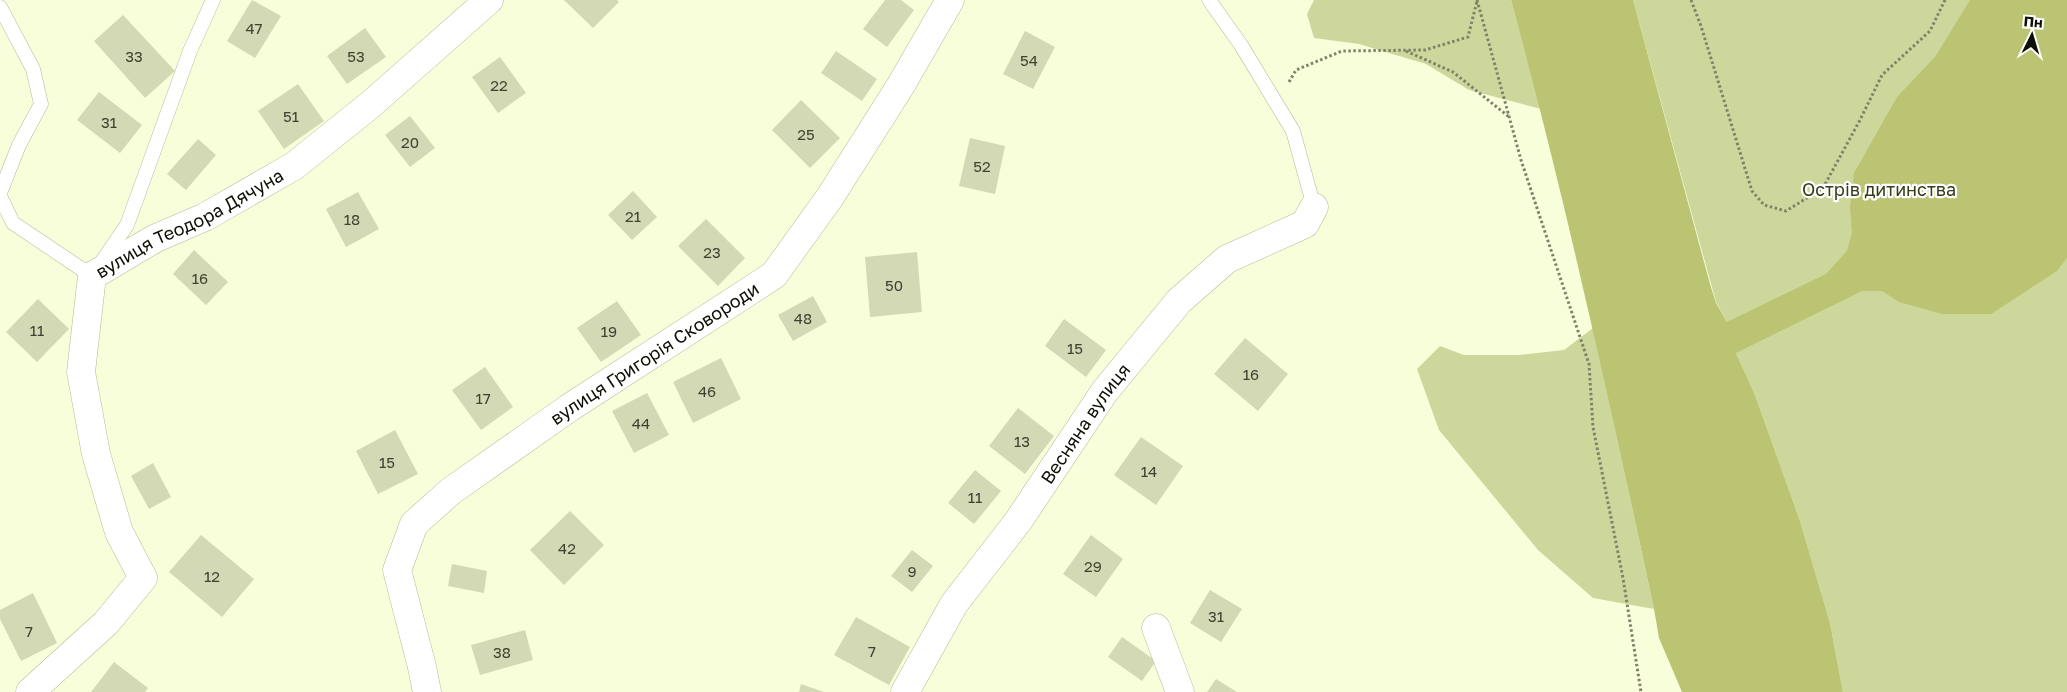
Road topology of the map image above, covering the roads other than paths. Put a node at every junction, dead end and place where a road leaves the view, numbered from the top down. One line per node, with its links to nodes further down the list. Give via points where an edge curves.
1 (213, 0): 8 (lane, via 190,51 127,225)
2 (489, 0): 8 (street, вулиця Теодора Дячуна, via 370,105 294,166 205,218 154,239)
3 (950, 0): 11 (street, вулиця Григорія Сковороди, via 830,197 774,275 569,408 451,491 414,524 397,570)
4 (1210, 0): 7 (lane, via 1293,131)
5 (0, 7): 6 (lane, via 33,69 40,104 19,145)
6 (0, 194): 8 (lane, via 12,222)
7 (1314, 207): 12 (street, Весняна вулиця, via 1305,224 1227,259 1179,301 1105,391 1019,520 954,604)
8 (92, 276): 10 (street, вулиця Теодора Дячуна, via 81,372 96,454 118,532 144,578 106,623)
9 (1156, 628): 13 (street)
10 (30, 692)
11 (427, 692)
12 (905, 692)
13 (1180, 692)

